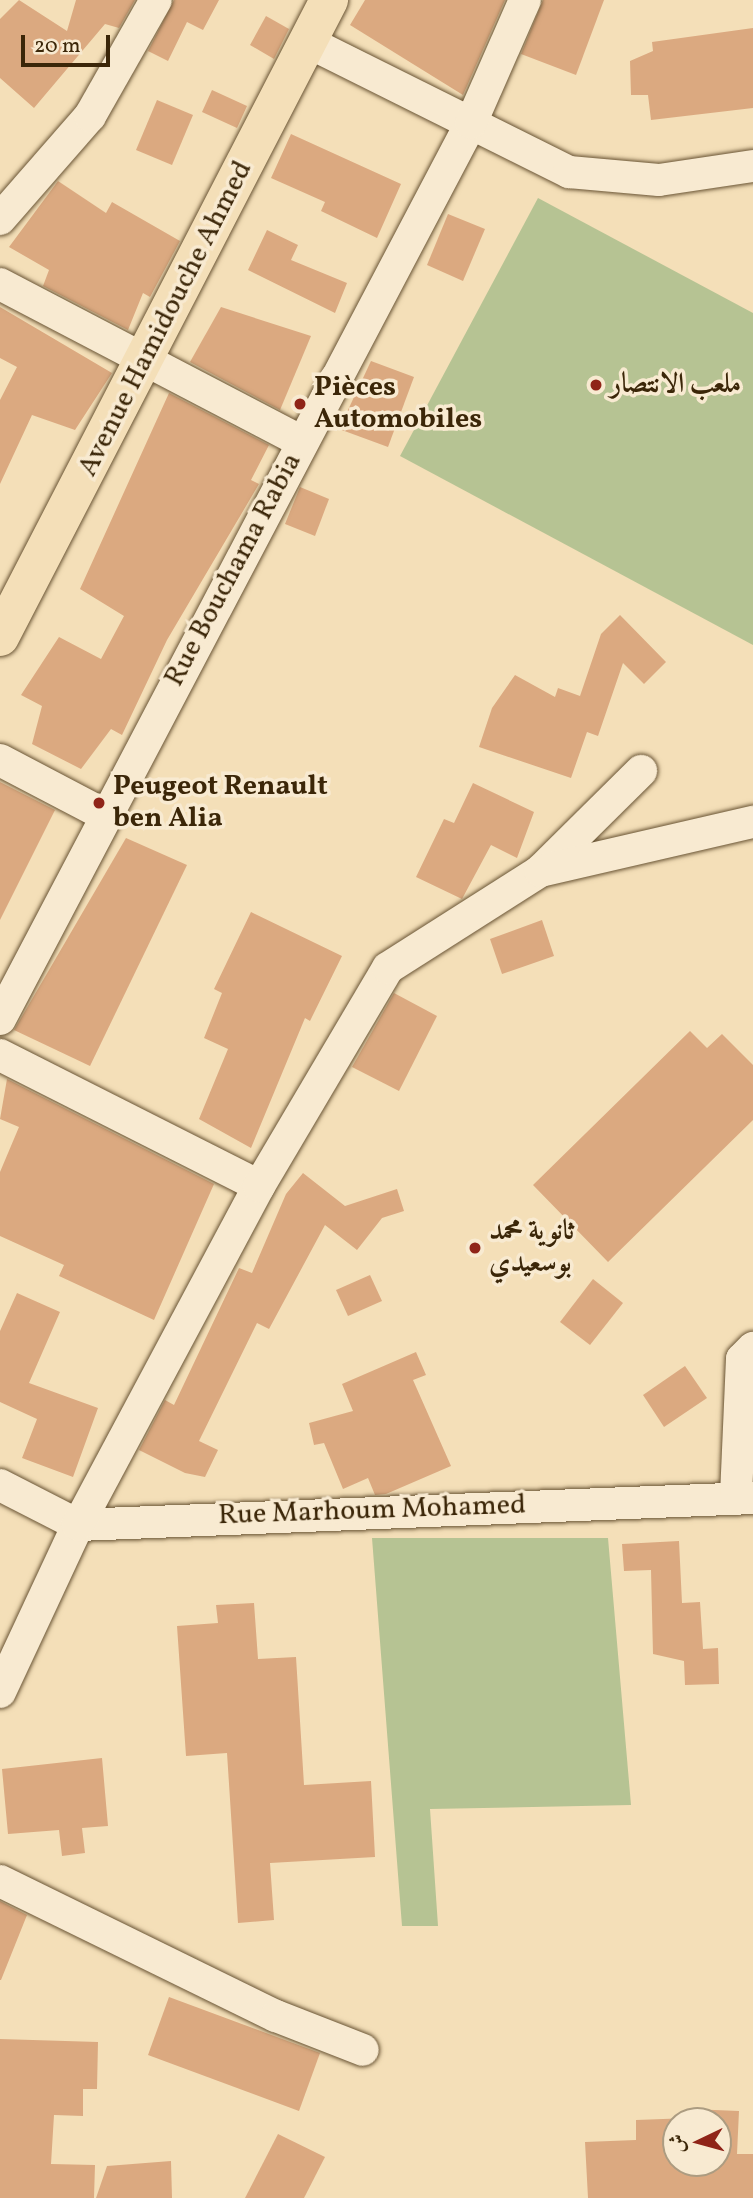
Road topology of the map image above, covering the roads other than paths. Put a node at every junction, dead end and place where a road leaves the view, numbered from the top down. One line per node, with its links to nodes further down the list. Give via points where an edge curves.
1 (156, 0): 7 (street, via 90,116)
2 (329, 0): 4 (main road, Avenue Hamidouche Ahmed)
3 (525, 0): 5 (street, Rue Bouchama Rabia)
4 (308, 42): 5 (street); 9 (main road, Avenue Hamidouche Ahmed)
5 (471, 123): 6 (street, via 569,172 659,180); 10 (street, Rue Bouchama Rabia)
6 (753, 166)
7 (0, 219)
8 (0, 284): 9 (street)
9 (147, 358): 10 (street); 11 (main road, Avenue Hamidouche Ahmed)
10 (302, 442): 14 (street, Rue Bouchama Rabia)
11 (0, 637)
12 (0, 760): 14 (street)
13 (640, 771): 16 (street)
14 (103, 814): 17 (street, Rue Bouchama Rabia)
15 (753, 822): 16 (street)
16 (540, 871): 19 (street, via 388,968)
17 (0, 1019)
18 (0, 1055): 19 (street)
19 (259, 1186): 23 (street)
20 (753, 1348): 22 (street, via 742,1359)
21 (0, 1485): 23 (street, Rue Marhoum Mohamed)
22 (744, 1497): 23 (street, Rue Marhoum Mohamed)
23 (78, 1525): 24 (street)
24 (0, 1692)
25 (0, 1881): 26 (street, via 276,2016)
26 (363, 2050)

